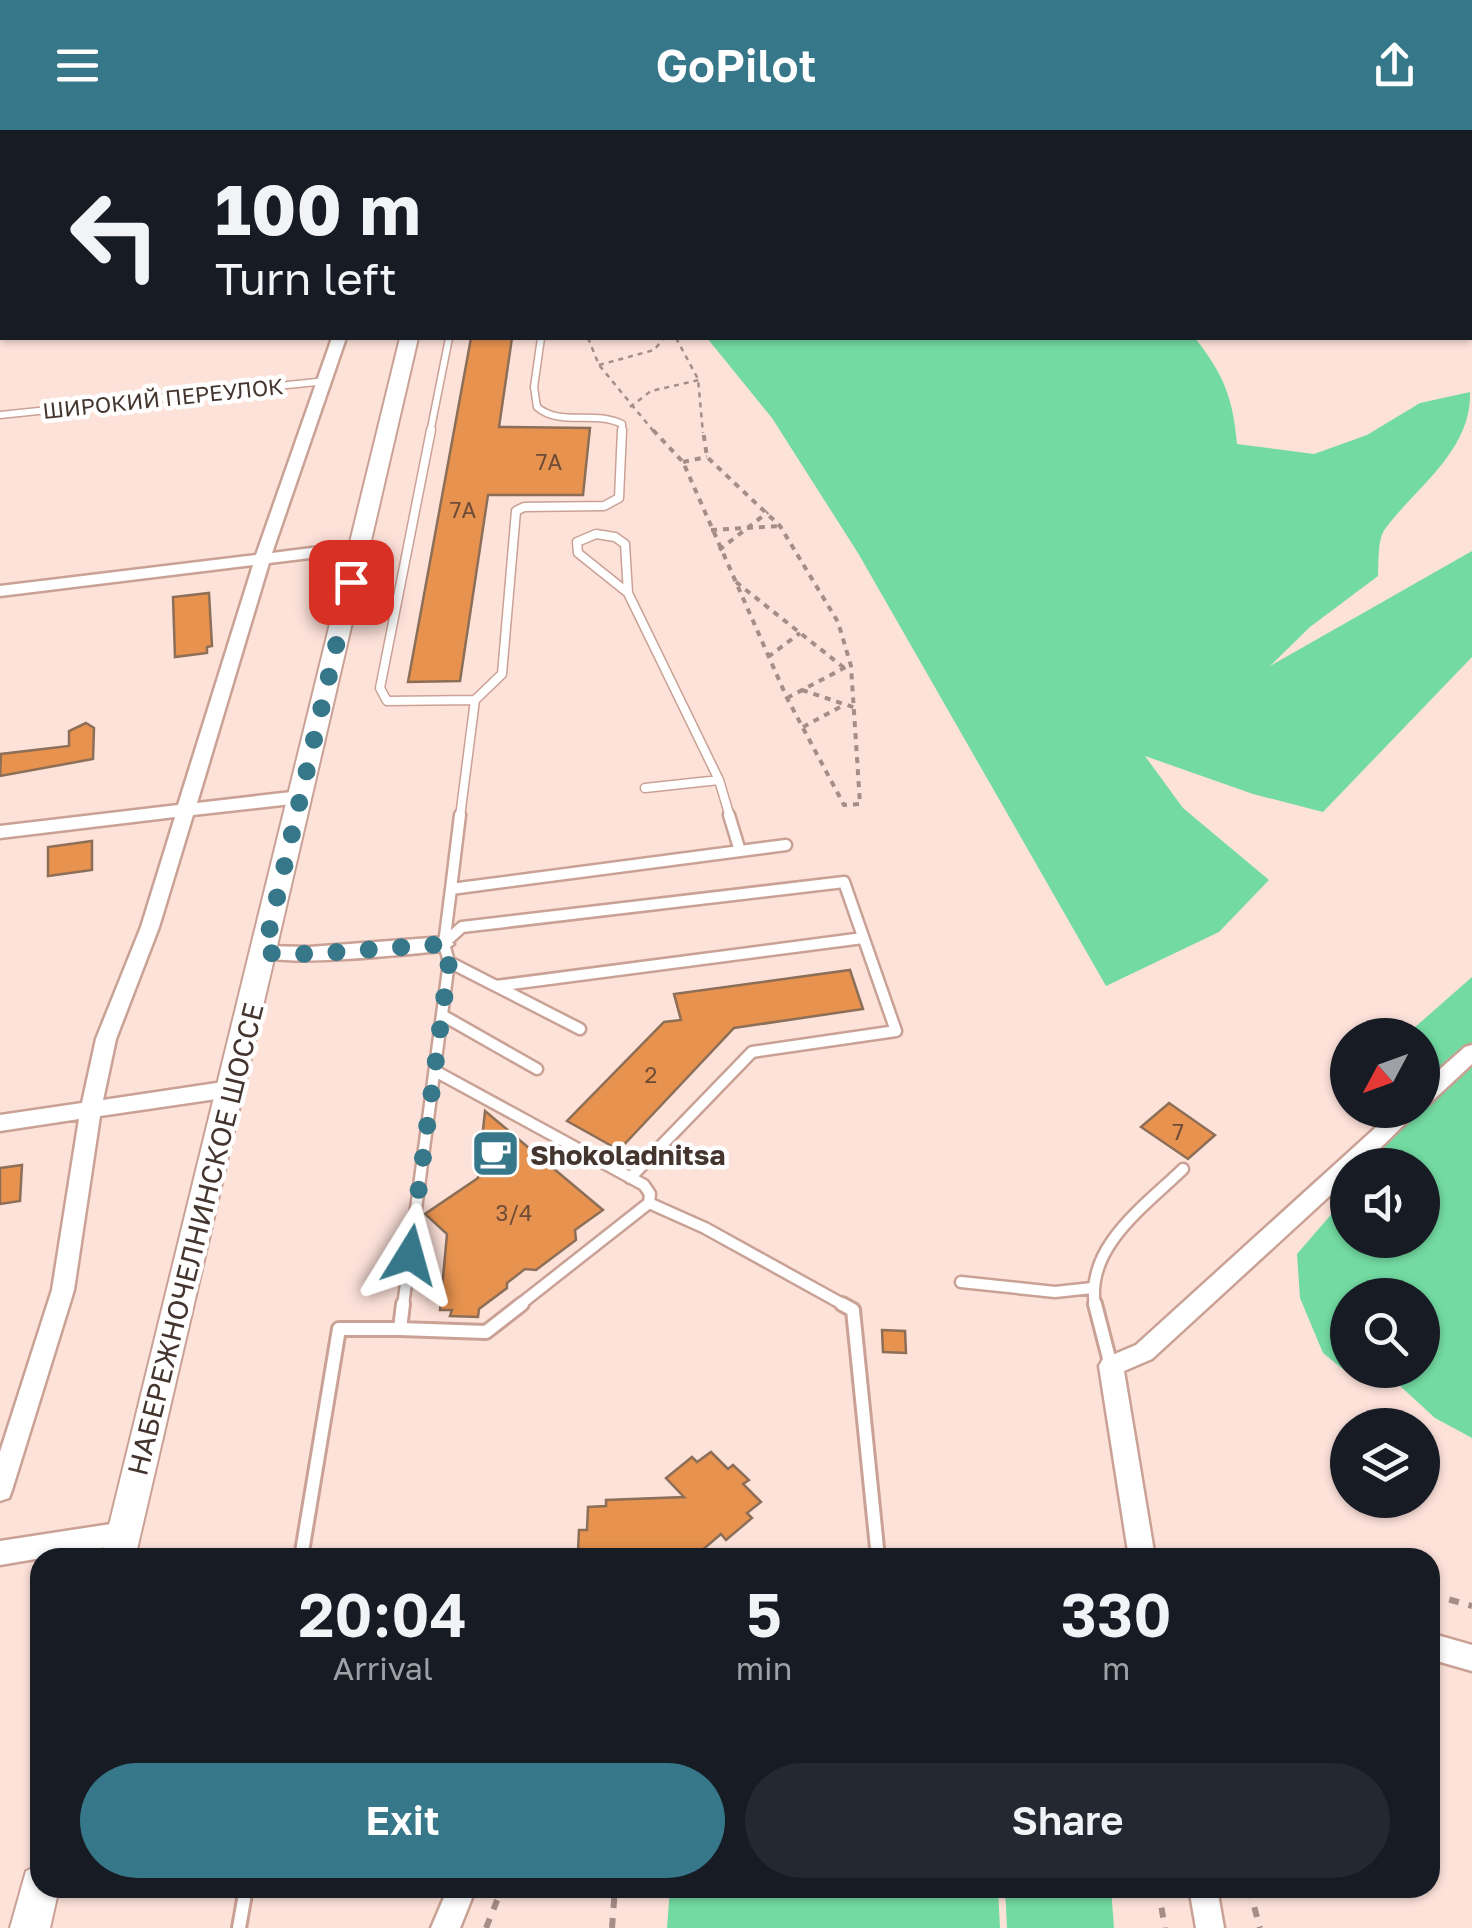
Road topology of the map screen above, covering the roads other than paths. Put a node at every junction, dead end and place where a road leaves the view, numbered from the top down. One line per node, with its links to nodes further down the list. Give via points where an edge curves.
1 (338, 340): 5 (street)
2 (409, 340): 7 (main road, НАБЕРЕЖНОЧЕЛНИНСКОЕ ШОССЕ)
3 (449, 340): 11 (lane, via 380,688 387,701)
4 (541, 340): 11 (lane, via 537,409 622,424 620,498 604,506 516,511 502,674)
5 (326, 381): 6 (lane, ШИРОКИЙ ПЕРЕУЛОК); 8 (street)
6 (0, 415)
7 (359, 546): 8 (street); 14 (main road, НАБЕРЕЖНОЧЕЛНИНСКОЕ ШОССЕ)
8 (263, 558): 9 (street); 15 (street)
9 (0, 591)
10 (628, 593): 10 (lane, via 622,540 596,534 576,542 578,553); 12 (lane)
11 (475, 700): 19 (lane)
12 (719, 780): 13 (lane); 18 (lane)
13 (645, 788)
14 (300, 797): 15 (street); 21 (main road, НАБЕРЕЖНОЧЕЛНИНСКОЕ ШОССЕ)
15 (184, 812): 16 (street); 31 (street, via 150,927 106,1040)
16 (0, 832)
17 (786, 846): 18 (lane)
18 (740, 851): 19 (lane)
19 (451, 889): 22 (lane)
20 (863, 938): 22 (lane, via 844,882 462,927); 23 (lane); 36 (lane, via 896,1031 752,1052)
21 (264, 953): 22 (street); 30 (main road, НАБЕРЕЖНОЧЕЛНИНСКОЕ ШОССЕ)
22 (446, 953): 23 (lane); 24 (lane)
23 (496, 986): 25 (lane)
24 (442, 1015): 27 (lane); 28 (lane)
25 (580, 1029)
26 (1472, 1052): 29 (street)
27 (537, 1069)
28 (435, 1071): 36 (lane); 41 (lane)
29 (1440, 1081)
30 (230, 1088): 31 (street); 44 (main road, НАБЕРЕЖНОЧЕЛНИНСКОЕ ШОССЕ)
31 (91, 1109): 32 (street); 43 (street, via 63,1290)
32 (0, 1123)
33 (1389, 1128): 34 (street)
34 (1368, 1148)
35 (1183, 1169): 40 (lane, via 1112,1240)
36 (630, 1178): 38 (lane, via 644,1185)
37 (1330, 1182): 42 (street, via 1144,1352)
38 (649, 1204): 41 (lane, via 486,1332); 47 (lane, via 853,1310)
39 (962, 1282): 40 (lane, via 1056,1292)
40 (1092, 1288): 42 (lane)
41 (400, 1328): 46 (lane, via 339,1329)
42 (1112, 1366): 48 (street)
43 (0, 1490)
44 (121, 1545): 45 (street)
45 (76, 1548)
46 (303, 1548)
47 (877, 1548)
48 (1140, 1548)
49 (30, 1551): 50 (street)
50 (0, 1553)
51 (1440, 1649): 52 (street)
52 (1472, 1658)
53 (37, 1898): 57 (main road)
54 (244, 1898): 58 (lane)
55 (458, 1898): 59 (street)
56 (1205, 1898): 60 (street)
57 (30, 1928)
58 (239, 1928)
59 (445, 1928)
60 (1210, 1928)

